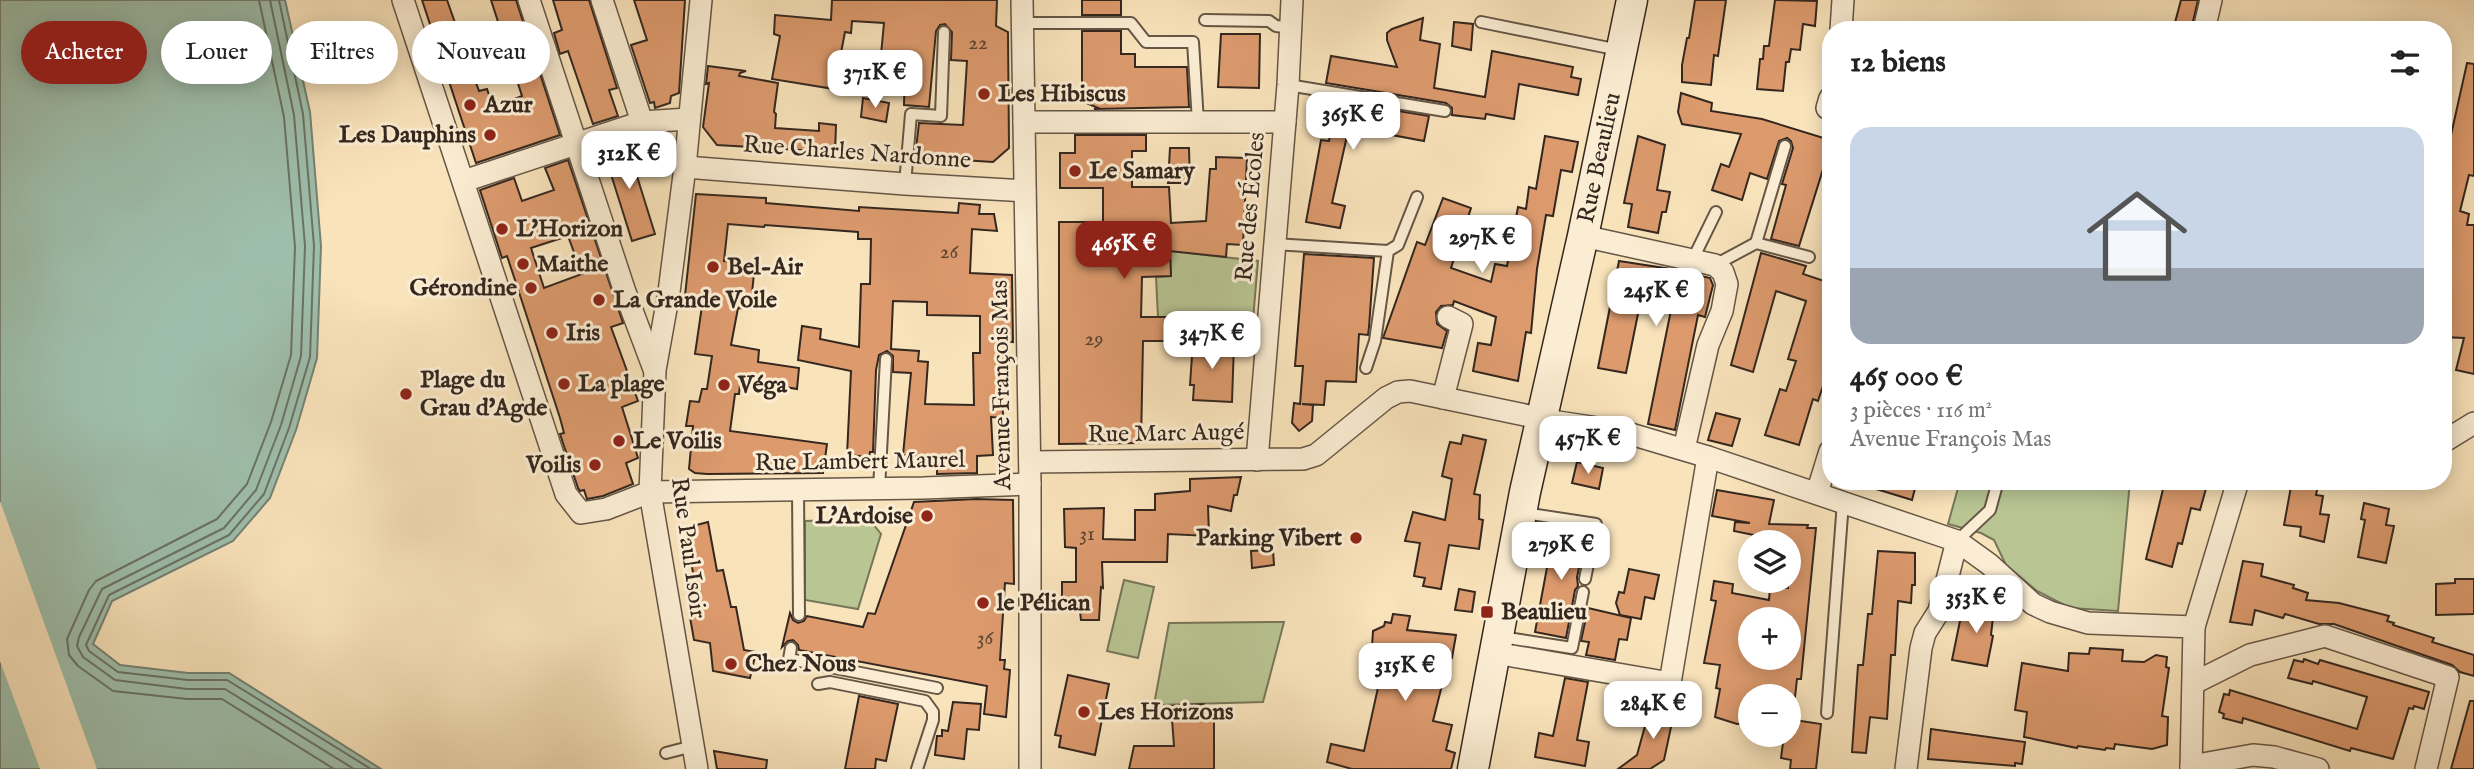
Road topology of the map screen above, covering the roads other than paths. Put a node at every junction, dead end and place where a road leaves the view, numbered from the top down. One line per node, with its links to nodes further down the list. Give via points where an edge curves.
1 (403, 0): 28 (street)
2 (529, 0): 25 (street)
3 (602, 0): 21 (street)
4 (701, 0): 20 (street, Rue Paul Isoir)
5 (1023, 0): 14 (street, Avenue François Mas)
6 (1292, 0): 15 (street, Rue des Écoles)
7 (1632, 0): 17 (street, Rue Beaulieu)
8 (1843, 0): 11 (street)
9 (2211, 0): 12 (street)
10 (1205, 20): 15 (lane, via 1269,21)
11 (1842, 21)
12 (2205, 21)
13 (1481, 22): 17 (lane)
14 (1022, 23): 22 (street, Avenue François Mas); 23 (lane, via 1131,23 1146,42 1193,42)
15 (1292, 28): 18 (street, Rue des Écoles)
16 (944, 32): 29 (lane, via 941,116 911,114)
17 (1622, 50): 33 (street, Rue Beaulieu)
18 (1288, 85): 19 (lane); 24 (street, Rue des Écoles)
19 (1444, 111)
20 (688, 119): 21 (street); 27 (street, Rue Paul Isoir)
21 (642, 122): 25 (street)
22 (1024, 122): 23 (street); 30 (street, Avenue François Mas)
23 (1198, 122): 24 (street)
24 (1285, 122): 35 (street, Rue des Écoles)
25 (576, 144): 28 (street); 43 (street)
26 (1785, 146): 34 (lane)
27 (685, 167): 29 (street, Rue Charles Nardonne); 43 (street, Rue Paul Isoir)
28 (464, 181): 58 (street, via 566,494 581,513 607,509)
29 (905, 184): 30 (street, Rue Charles Nardonne)
30 (1025, 191): 51 (street, Avenue François Mas)
31 (1417, 197): 36 (lane, via 1398,245)
32 (1716, 212): 38 (lane)
33 (1583, 236): 38 (street); 45 (street, Rue Beaulieu)
34 (1756, 243): 37 (lane); 39 (lane)
35 (1274, 244): 36 (lane); 50 (street, Rue des Écoles)
36 (1388, 251): 42 (lane, via 1375,341)
37 (1809, 257)
38 (1692, 261): 39 (street)
39 (1715, 265): 48 (street, via 1727,284)
40 (1448, 317): 44 (street, via 1462,324)
41 (886, 359): 54 (lane)
42 (1366, 368)
43 (655, 370): 58 (street, Rue Paul Isoir)
44 (1443, 398): 45 (street); 50 (street, Rue Marc Augé, via 1398,392 1316,455)
45 (1542, 418): 48 (street, via 1624,432); 61 (street, Rue Beaulieu)
46 (2474, 423): 47 (street)
47 (2452, 436)
48 (1684, 449): 49 (street)
49 (1708, 457): 59 (street); 67 (street, via 1670,682)
50 (1257, 460): 51 (street, Rue Marc Augé)
51 (1030, 462): 53 (street, Avenue François Mas)
52 (1822, 475): 59 (street)
53 (1030, 484): 54 (street, Rue Lambert Maurel); 78 (street, Avenue François Mas)
54 (878, 489): 55 (street, Rue Lambert Maurel)
55 (798, 490): 58 (street, Rue Lambert Maurel); 65 (lane)
56 (1996, 490): 62 (lane, via 1990,510)
57 (2235, 490): 66 (street)
58 (650, 492): 73 (street, Rue Paul Isoir)
59 (1816, 493): 60 (street)
60 (1843, 502): 62 (street); 72 (lane)
61 (1521, 513): 63 (lane, via 1596,524); 67 (street, Rue Beaulieu)
62 (1958, 541): 66 (street, via 2033,604 2070,619); 80 (street, via 1939,611 1925,633)
63 (1586, 579)
64 (1583, 592): 67 (lane, via 1572,649)
65 (799, 615)
66 (2194, 627): 70 (street)
67 (1496, 645): 79 (street, Rue Beaulieu)
68 (791, 648): 71 (lane, via 789,659)
69 (818, 684): 77 (lane, via 830,682 925,701 933,720)
70 (2194, 684): 75 (street); 82 (street, via 2250,655 2325,636 2448,677)
71 (937, 688)
72 (1827, 713)
73 (693, 746): 74 (lane); 76 (street, Rue Paul Isoir)
74 (666, 753)
75 (2191, 767): 81 (street, via 2253,755)
76 (696, 769)
77 (917, 769)
78 (1030, 769)
79 (1473, 769)
80 (1906, 769)
81 (2318, 769)
82 (2426, 769)

